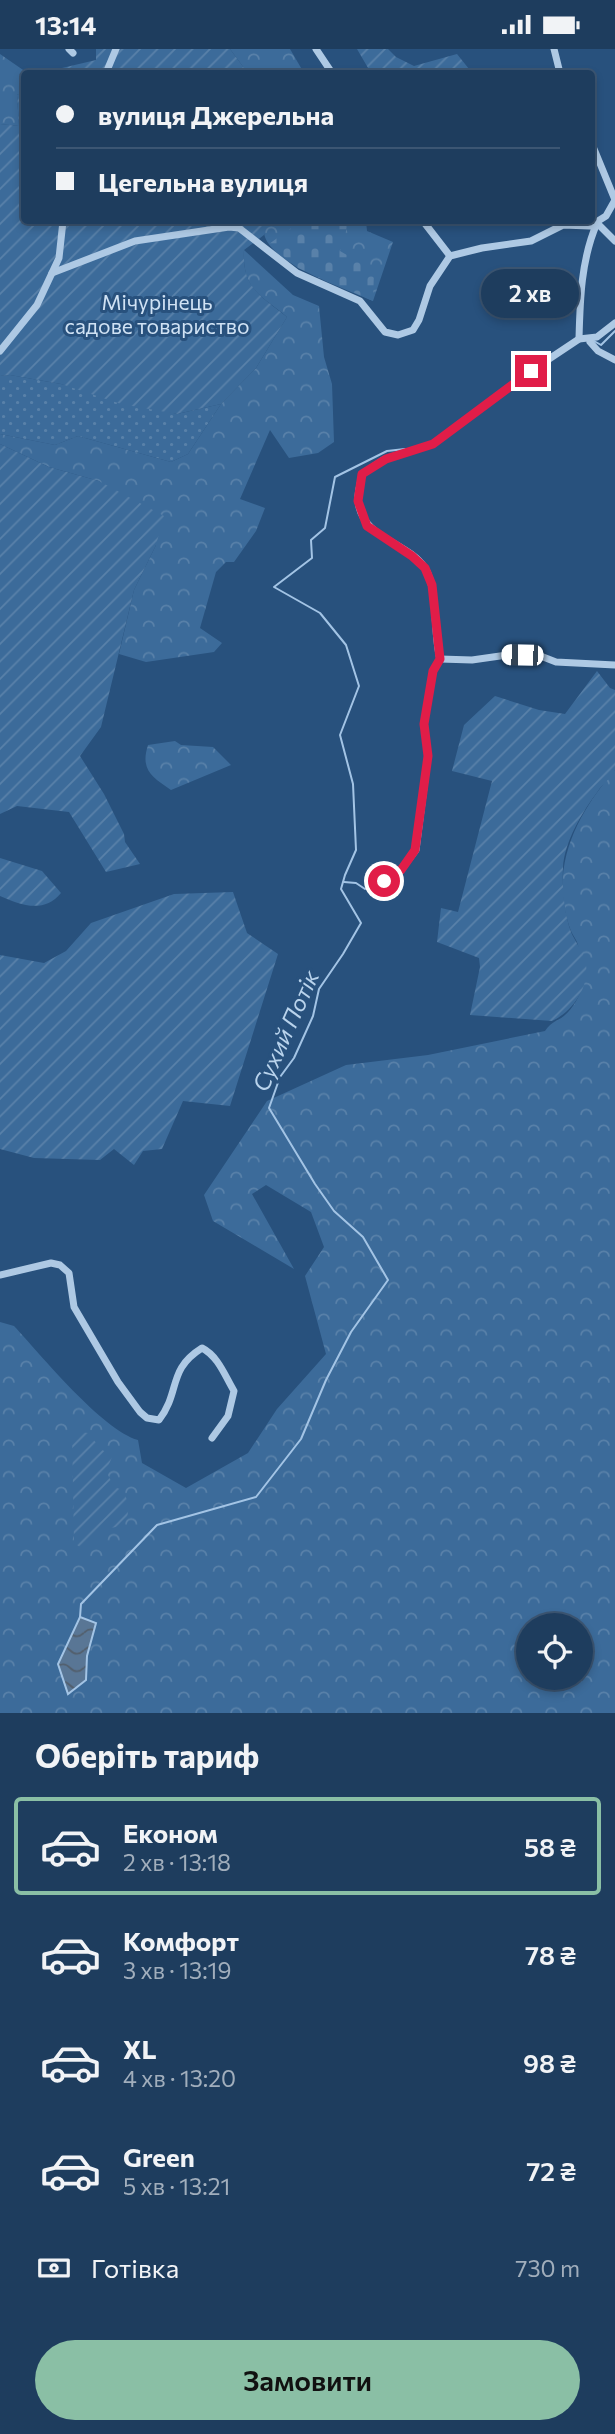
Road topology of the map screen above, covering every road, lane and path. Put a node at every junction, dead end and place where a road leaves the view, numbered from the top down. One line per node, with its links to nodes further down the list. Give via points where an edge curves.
1 (116, 49): 4 (street)
2 (316, 49): 5 (street)
3 (554, 49): 6 (street)
4 (107, 70)
5 (330, 70)
6 (559, 70)
7 (595, 151): 8 (street)
8 (615, 200): 9 (street)
9 (597, 223): 15 (street); 19 (street, via 581,284)
10 (63, 224): 17 (street, via 59,258)
11 (425, 224): 16 (street)
12 (561, 224): 16 (street, via 531,241)
13 (572, 224): 14 (street)
14 (595, 224)
15 (615, 241)
16 (450, 256): 17 (street, via 430,286 419,320 412,330 398,335 385,332 360,301 296,273 239,228 135,240)
17 (52, 273): 21 (street, via 37,305)
18 (615, 323): 19 (street, via 597,337)
19 (579, 339): 23 (street, via 433,444 386,459 362,474 358,501 367,526 425,568 432,585)
20 (590, 342): 22 (street)
21 (0, 351)
22 (615, 360)
23 (440, 659): 24 (street, via 538,655 556,661); 25 (street, via 433,671 424,724 428,756 415,850 401,870)
24 (615, 665)
25 (384, 881)
26 (0, 1275): 27 (street, via 51,1263 69,1273 74,1307 118,1382 147,1418 159,1420 169,1407 178,1372 188,1357 202,1348 208,1351 234,1391 228,1416)
27 (212, 1438)

